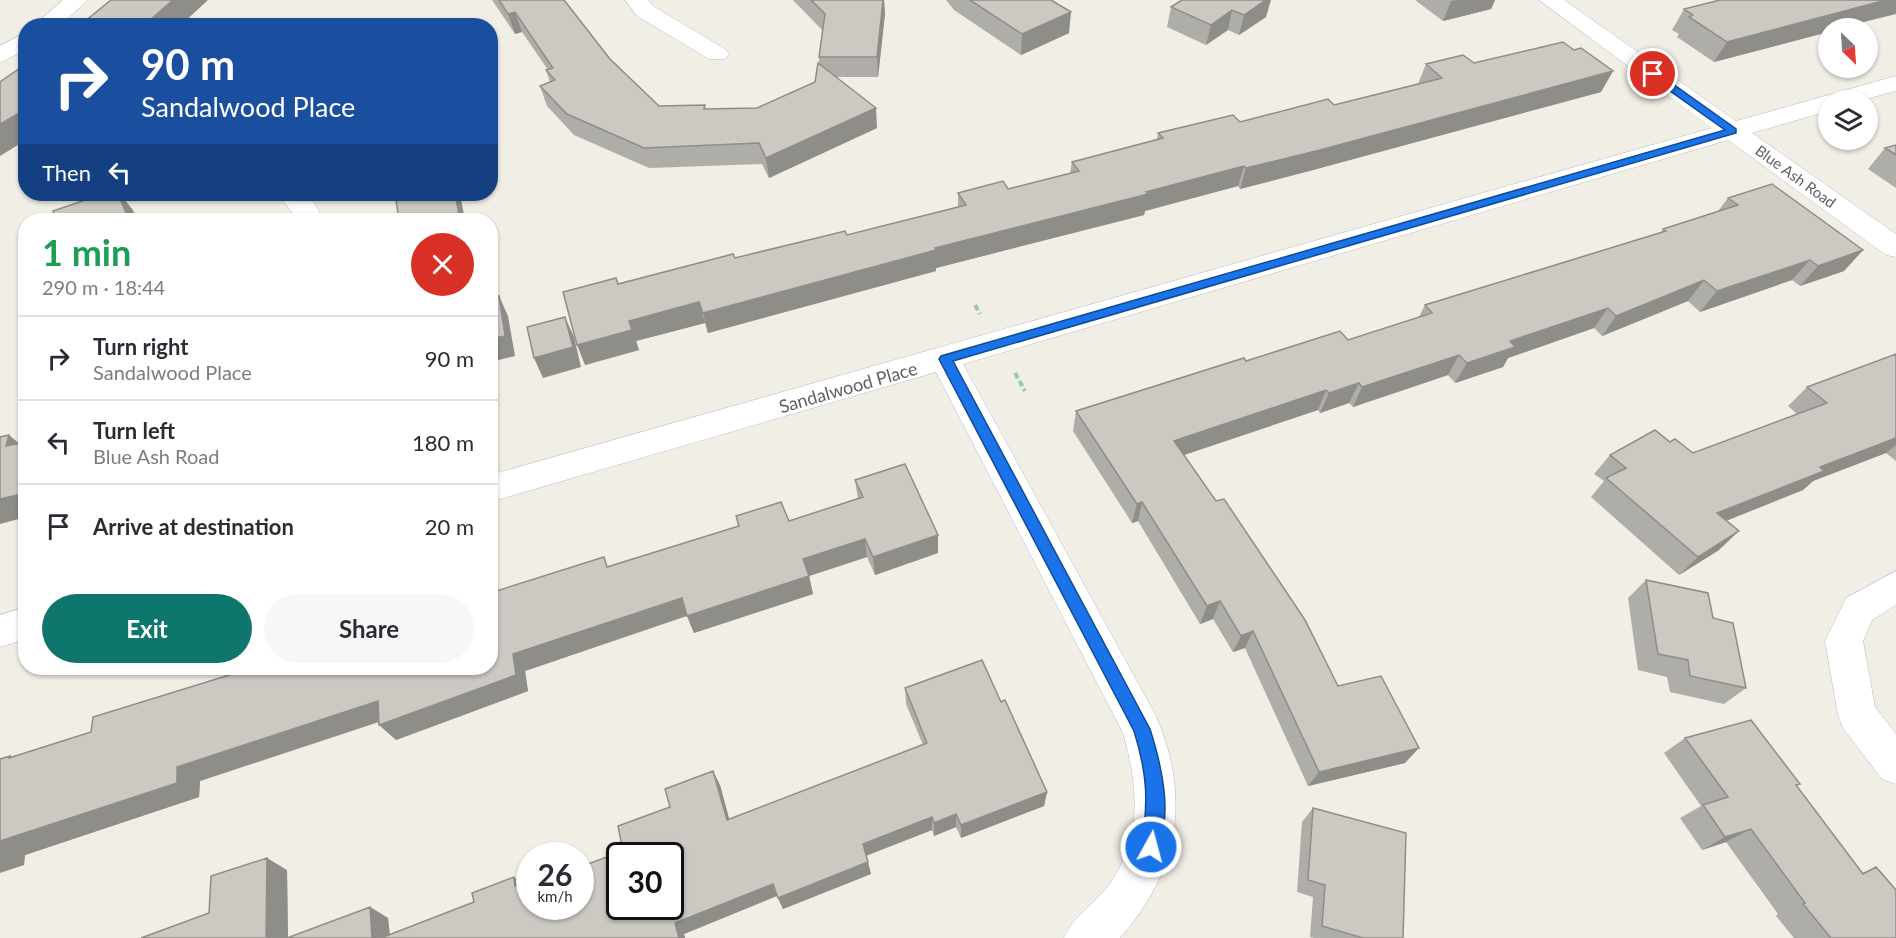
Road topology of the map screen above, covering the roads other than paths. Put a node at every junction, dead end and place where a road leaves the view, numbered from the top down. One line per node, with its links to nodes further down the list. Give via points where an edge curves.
1 (77, 0): 4 (street)
2 (636, 0): 6 (street, via 645,11)
3 (1550, 0): 11 (street, Blue Ash Road)
4 (54, 18)
5 (18, 44): 7 (street)
6 (717, 54)
7 (0, 56)
8 (1896, 83): 9 (street)
9 (1872, 90)
10 (1818, 106): 11 (street, Sandalwood Place)
11 (1733, 131): 14 (street, Blue Ash Road); 15 (street, Sandalwood Place)
12 (297, 201): 13 (street)
13 (307, 213)
14 (1896, 248)
15 (945, 359): 16 (street, Sandalwood Place); 21 (street, via 1142,729 1153,767 1156,807 1151,847 1134,888 1104,926)
16 (498, 487)
17 (1896, 586): 20 (street, via 1859,609 1844,641 1857,715)
18 (18, 625): 19 (street)
19 (0, 630)
20 (1896, 765)
21 (1086, 938)

